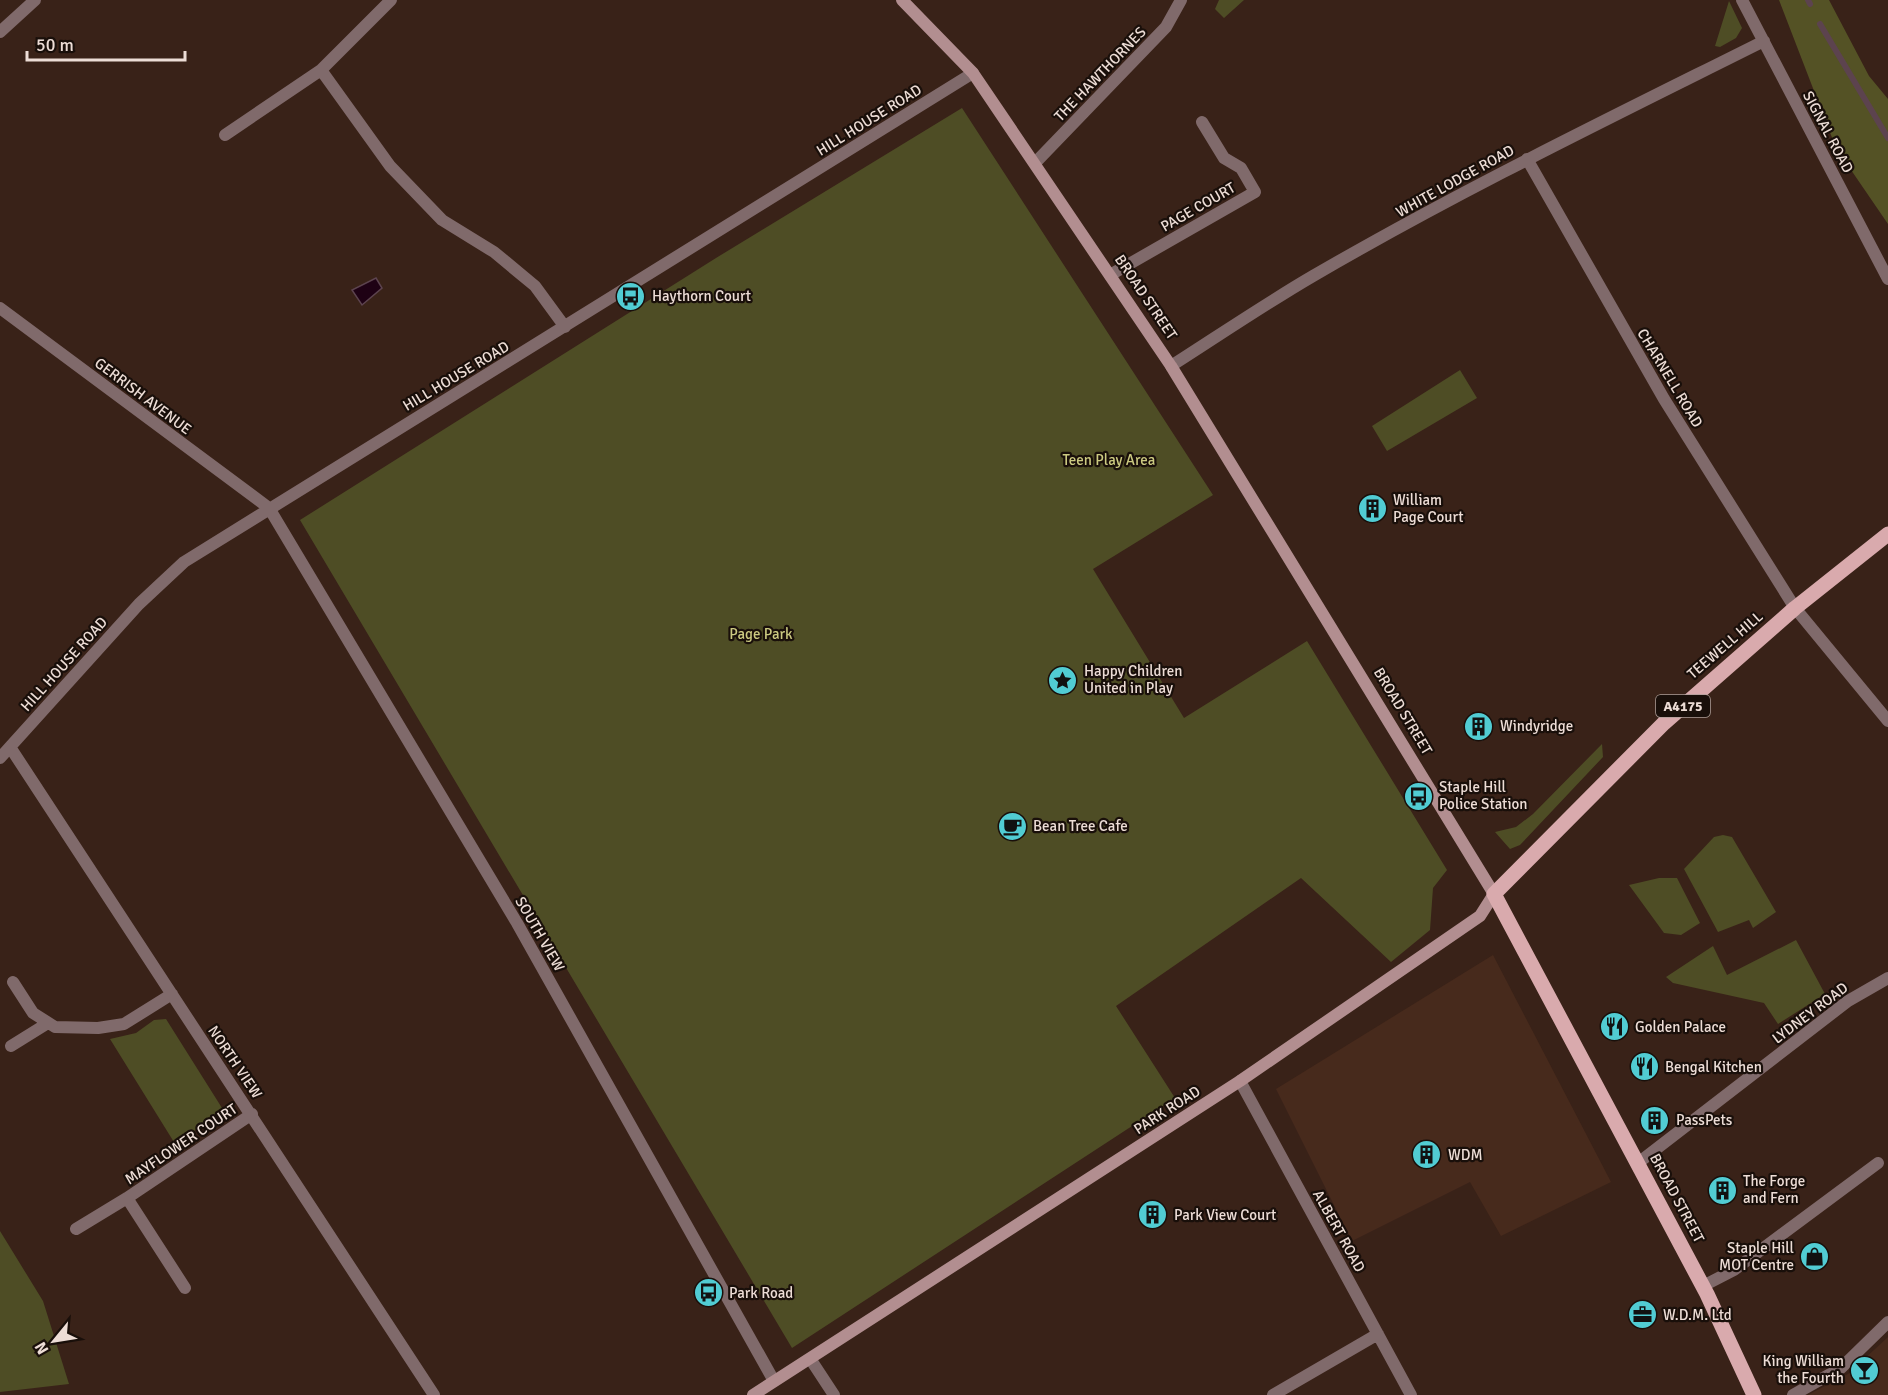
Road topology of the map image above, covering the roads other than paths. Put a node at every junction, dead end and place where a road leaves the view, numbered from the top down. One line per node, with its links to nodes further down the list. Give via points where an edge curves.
1 (34, 0): 6 (street)
2 (391, 0): 8 (street)
3 (902, 0): 9 (main road, BROAD STREET)
4 (1181, 0): 13 (street, THE HAWTHORNES, via 1166,27)
5 (1742, 0): 7 (street, SIGNAL ROAD)
6 (0, 32)
7 (1764, 41): 12 (street, WHITE LODGE ROAD); 15 (street, SIGNAL ROAD)
8 (321, 70): 11 (street); 17 (street, via 390,166 442,220 494,252 535,286)
9 (973, 73): 13 (main road, BROAD STREET); 17 (street, HILL HOUSE ROAD)
10 (1202, 122): 14 (street, PAGE COURT, via 1224,158 1241,168 1255,192)
11 (225, 135)
12 (1527, 159): 18 (street, WHITE LODGE ROAD, via 1312,276); 21 (street, CHARNELL ROAD, via 1664,399)
13 (1035, 163): 14 (main road, BROAD STREET)
14 (1110, 275): 18 (main road, BROAD STREET)
15 (1888, 279)
16 (0, 308): 19 (street, GERRISH AVENUE)
17 (565, 327): 19 (street, HILL HOUSE ROAD)
18 (1171, 366): 25 (main road, BROAD STREET)
19 (269, 508): 23 (street, HILL HOUSE ROAD, via 184,562); 42 (street, SOUTH VIEW, via 517,923)
20 (1888, 534): 21 (main road, TEEWELL HILL / A4175)
21 (1795, 608): 22 (street, CHARNELL ROAD); 25 (main road, TEEWELL HILL / A4175, via 1664,723)
22 (1888, 721)
23 (10, 747): 24 (street, HILL HOUSE ROAD); 28 (street, NORTH VIEW)
24 (0, 758)
25 (1494, 894): 31 (main road, PARK ROAD, via 1480,916); 33 (main road, BROAD STREET)
26 (1888, 978): 33 (street, LYDNEY ROAD, via 1848,1001)
27 (13, 982): 29 (street, via 33,1013)
28 (172, 994): 29 (street, via 124,1024 55,1027); 32 (street, NORTH VIEW)
29 (48, 1023): 30 (street)
30 (11, 1046)
31 (1240, 1081): 40 (street, ALBERT ROAD); 41 (main road, PARK ROAD)
32 (252, 1114): 35 (street, MAYFLOWER COURT); 43 (street, NORTH VIEW)
33 (1638, 1163): 37 (main road, BROAD STREET)
34 (1878, 1163): 37 (street, via 1734,1269)
35 (128, 1198): 36 (street, MAYFLOWER COURT); 38 (street, MAYFLOWER COURT)
36 (76, 1229)
37 (1703, 1286): 48 (main road, BROAD STREET)
38 (185, 1288)
39 (1888, 1322): 49 (street, via 1841,1368)
40 (1378, 1334): 46 (street); 47 (street, ALBERT ROAD)
41 (811, 1360): 42 (main road, PARK ROAD); 45 (street)
42 (774, 1381): 44 (main road, PARK ROAD)
43 (434, 1395)
44 (753, 1395)
45 (834, 1395)
46 (1273, 1395)
47 (1412, 1395)
48 (1754, 1395)
49 (1793, 1395)

